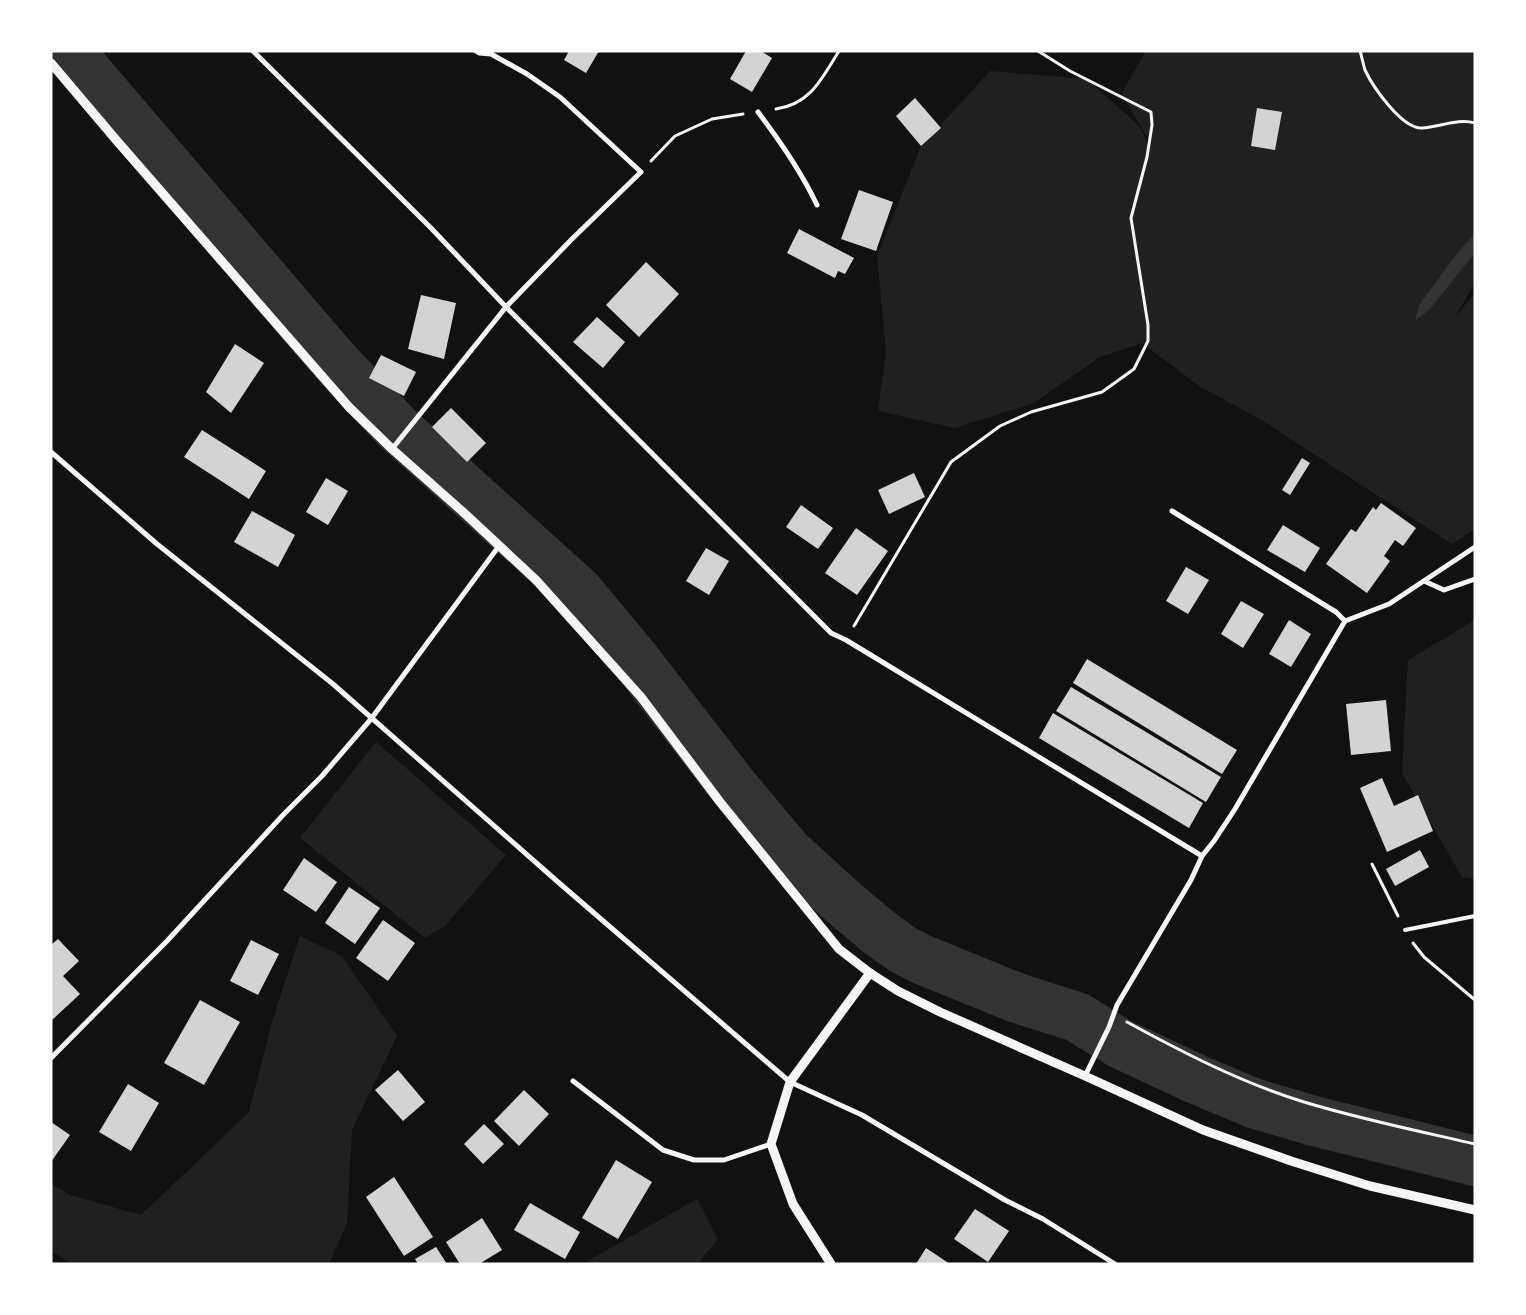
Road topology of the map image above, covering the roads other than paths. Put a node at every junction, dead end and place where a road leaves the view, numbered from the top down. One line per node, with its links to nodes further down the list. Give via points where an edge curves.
1 (253, 51): 6 (street)
2 (476, 51): 6 (street, via 491,54 528,74 560,97 641,172)
3 (51, 63): 7 (street, via 348,407)
4 (758, 112): 5 (street, via 806,181)
5 (817, 205)
6 (506, 307): 7 (street); 16 (street, via 831,633)
7 (392, 449): 10 (street)
8 (51, 452): 15 (street, via 157,544 333,684)
9 (1172, 511): 14 (street, via 1336,612)
10 (499, 546): 15 (street); 19 (street, via 536,580 641,698 839,949)
11 (1475, 547): 13 (street)
12 (1475, 579): 13 (street, via 1444,590)
13 (1424, 580): 14 (street, via 1389,604)
14 (1345, 621): 16 (street, via 1234,809)
15 (371, 719): 20 (street, via 167,941); 23 (street)
16 (1202, 856): 21 (street, via 1117,1005)
17 (1475, 916): 18 (lane)
18 (1405, 930)
19 (870, 973): 21 (street, via 940,1012); 23 (street)
20 (51, 1058)
21 (1085, 1076): 25 (street, via 1203,1130 1291,1161 1370,1186)
22 (573, 1080): 24 (street, via 663,1150 694,1160 724,1160)
23 (790, 1082): 24 (street); 27 (street, via 862,1115)
24 (771, 1144): 26 (street, via 792,1204)
25 (1475, 1210)
26 (831, 1264)
27 (1115, 1264)

